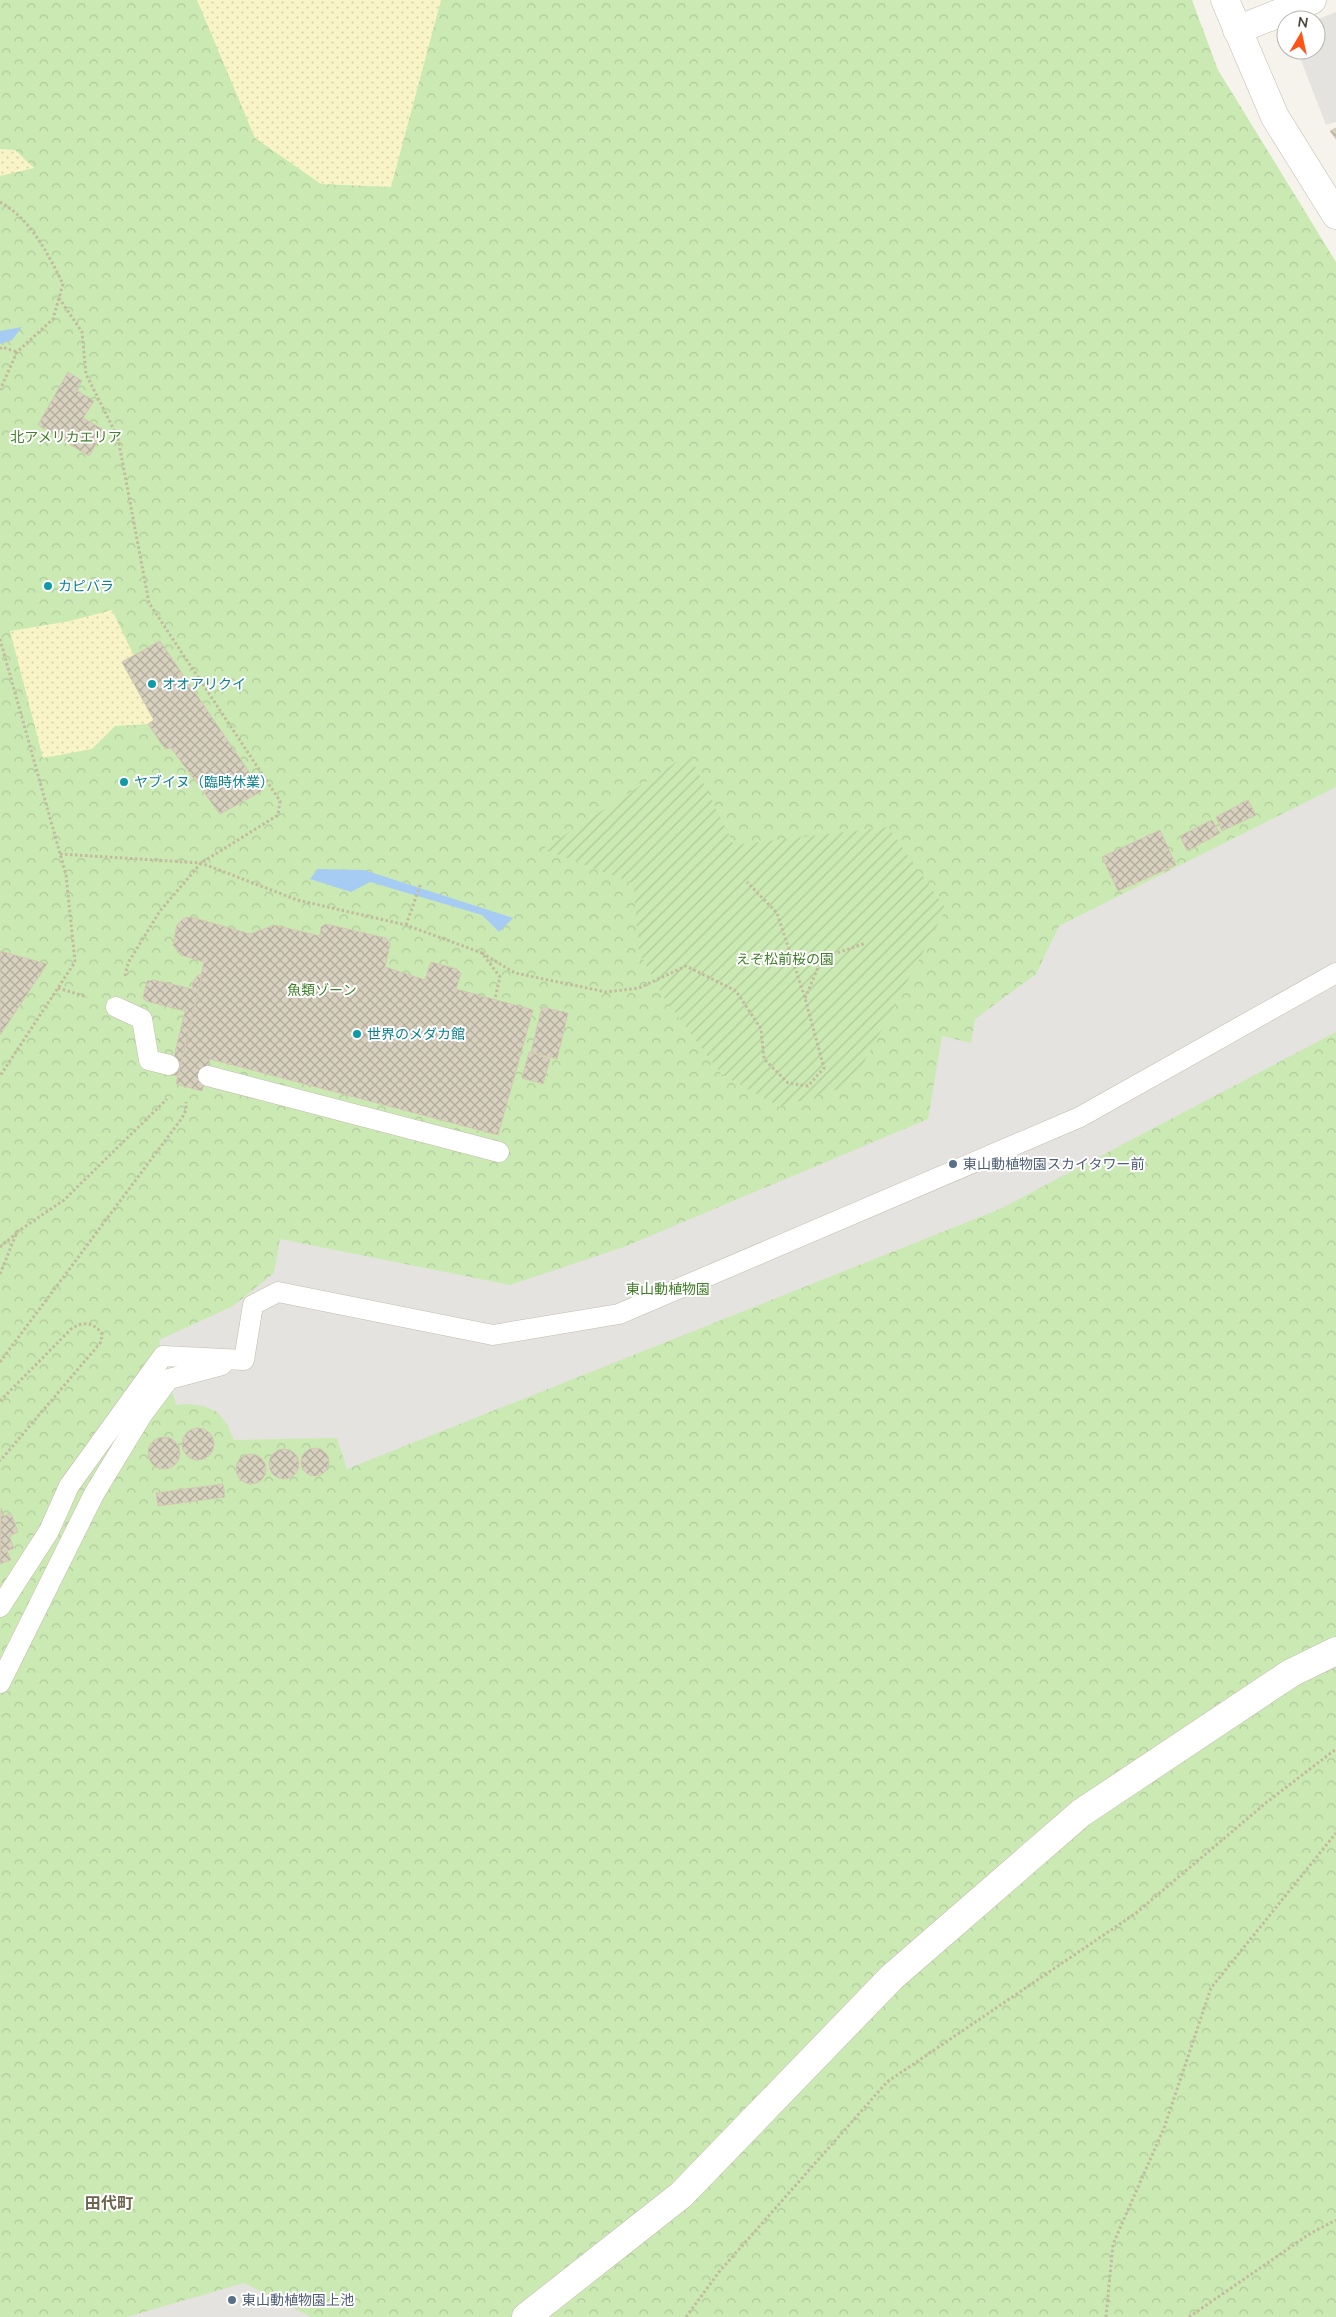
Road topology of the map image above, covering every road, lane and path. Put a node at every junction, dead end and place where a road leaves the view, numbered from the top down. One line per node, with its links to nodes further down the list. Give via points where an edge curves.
1 (1225, 0): 3 (street)
2 (1312, 0): 3 (street)
3 (1237, 30): 5 (street, via 1275,117)
4 (0, 202): 6 (path, via 9,207 43,244 63,284)
5 (1336, 216)
6 (60, 298): 8 (path, via 53,319); 12 (path, via 82,332 86,374 118,438 149,603 280,802 278,815)
7 (0, 349): 8 (path)
8 (17, 352): 9 (path)
9 (0, 390)
10 (0, 639): 11 (path)
11 (60, 854): 12 (path); 19 (path, via 66,874 75,962)
12 (201, 863): 15 (path, via 297,900); 22 (path, via 160,911 128,964)
13 (748, 882): 20 (path, via 777,913)
14 (421, 883): 15 (path)
15 (406, 926): 17 (path)
16 (866, 943): 20 (path, via 822,958)
17 (482, 954): 20 (path, via 515,973 606,992 639,988 686,966 736,991 761,1029 764,1059 788,1083 808,1086 824,1068); 21 (path, via 500,977)
18 (1336, 973): 32 (lane, via 1080,1117 620,1314 493,1335 278,1292 253,1305)
19 (58, 988): 22 (path); 24 (path)
20 (805, 998)
21 (495, 999)
22 (116, 1008): 23 (lane, via 142,1020 149,1060)
23 (169, 1066)
24 (0, 1076)
25 (208, 1076): 28 (lane)
26 (170, 1096): 29 (path, via 64,1200)
27 (183, 1096): 33 (path, via 187,1103 182,1118)
28 (499, 1152)
29 (17, 1232): 30 (path); 31 (path)
30 (0, 1247)
31 (0, 1274)
32 (244, 1360): 36 (lane, via 163,1356 70,1486 49,1531); 38 (lane, via 169,1379 142,1415 94,1494)
33 (0, 1362)
34 (0, 1401): 35 (path, via 71,1329 80,1323 98,1328 102,1334 101,1342)
35 (0, 1461)
36 (0, 1607)
37 (1336, 1650): 42 (street, via 1291,1674 1081,1813 892,1977 681,2195)
38 (0, 1683)
39 (1336, 1749): 43 (path, via 1267,1802 1136,1913 887,2082 719,2272)
40 (1336, 1833): 44 (path, via 1211,1988 1164,2128 1113,2244)
41 (1336, 2220): 45 (path, via 1311,2233)
42 (526, 2317)
43 (686, 2317)
44 (1106, 2317)
45 (1189, 2317)

